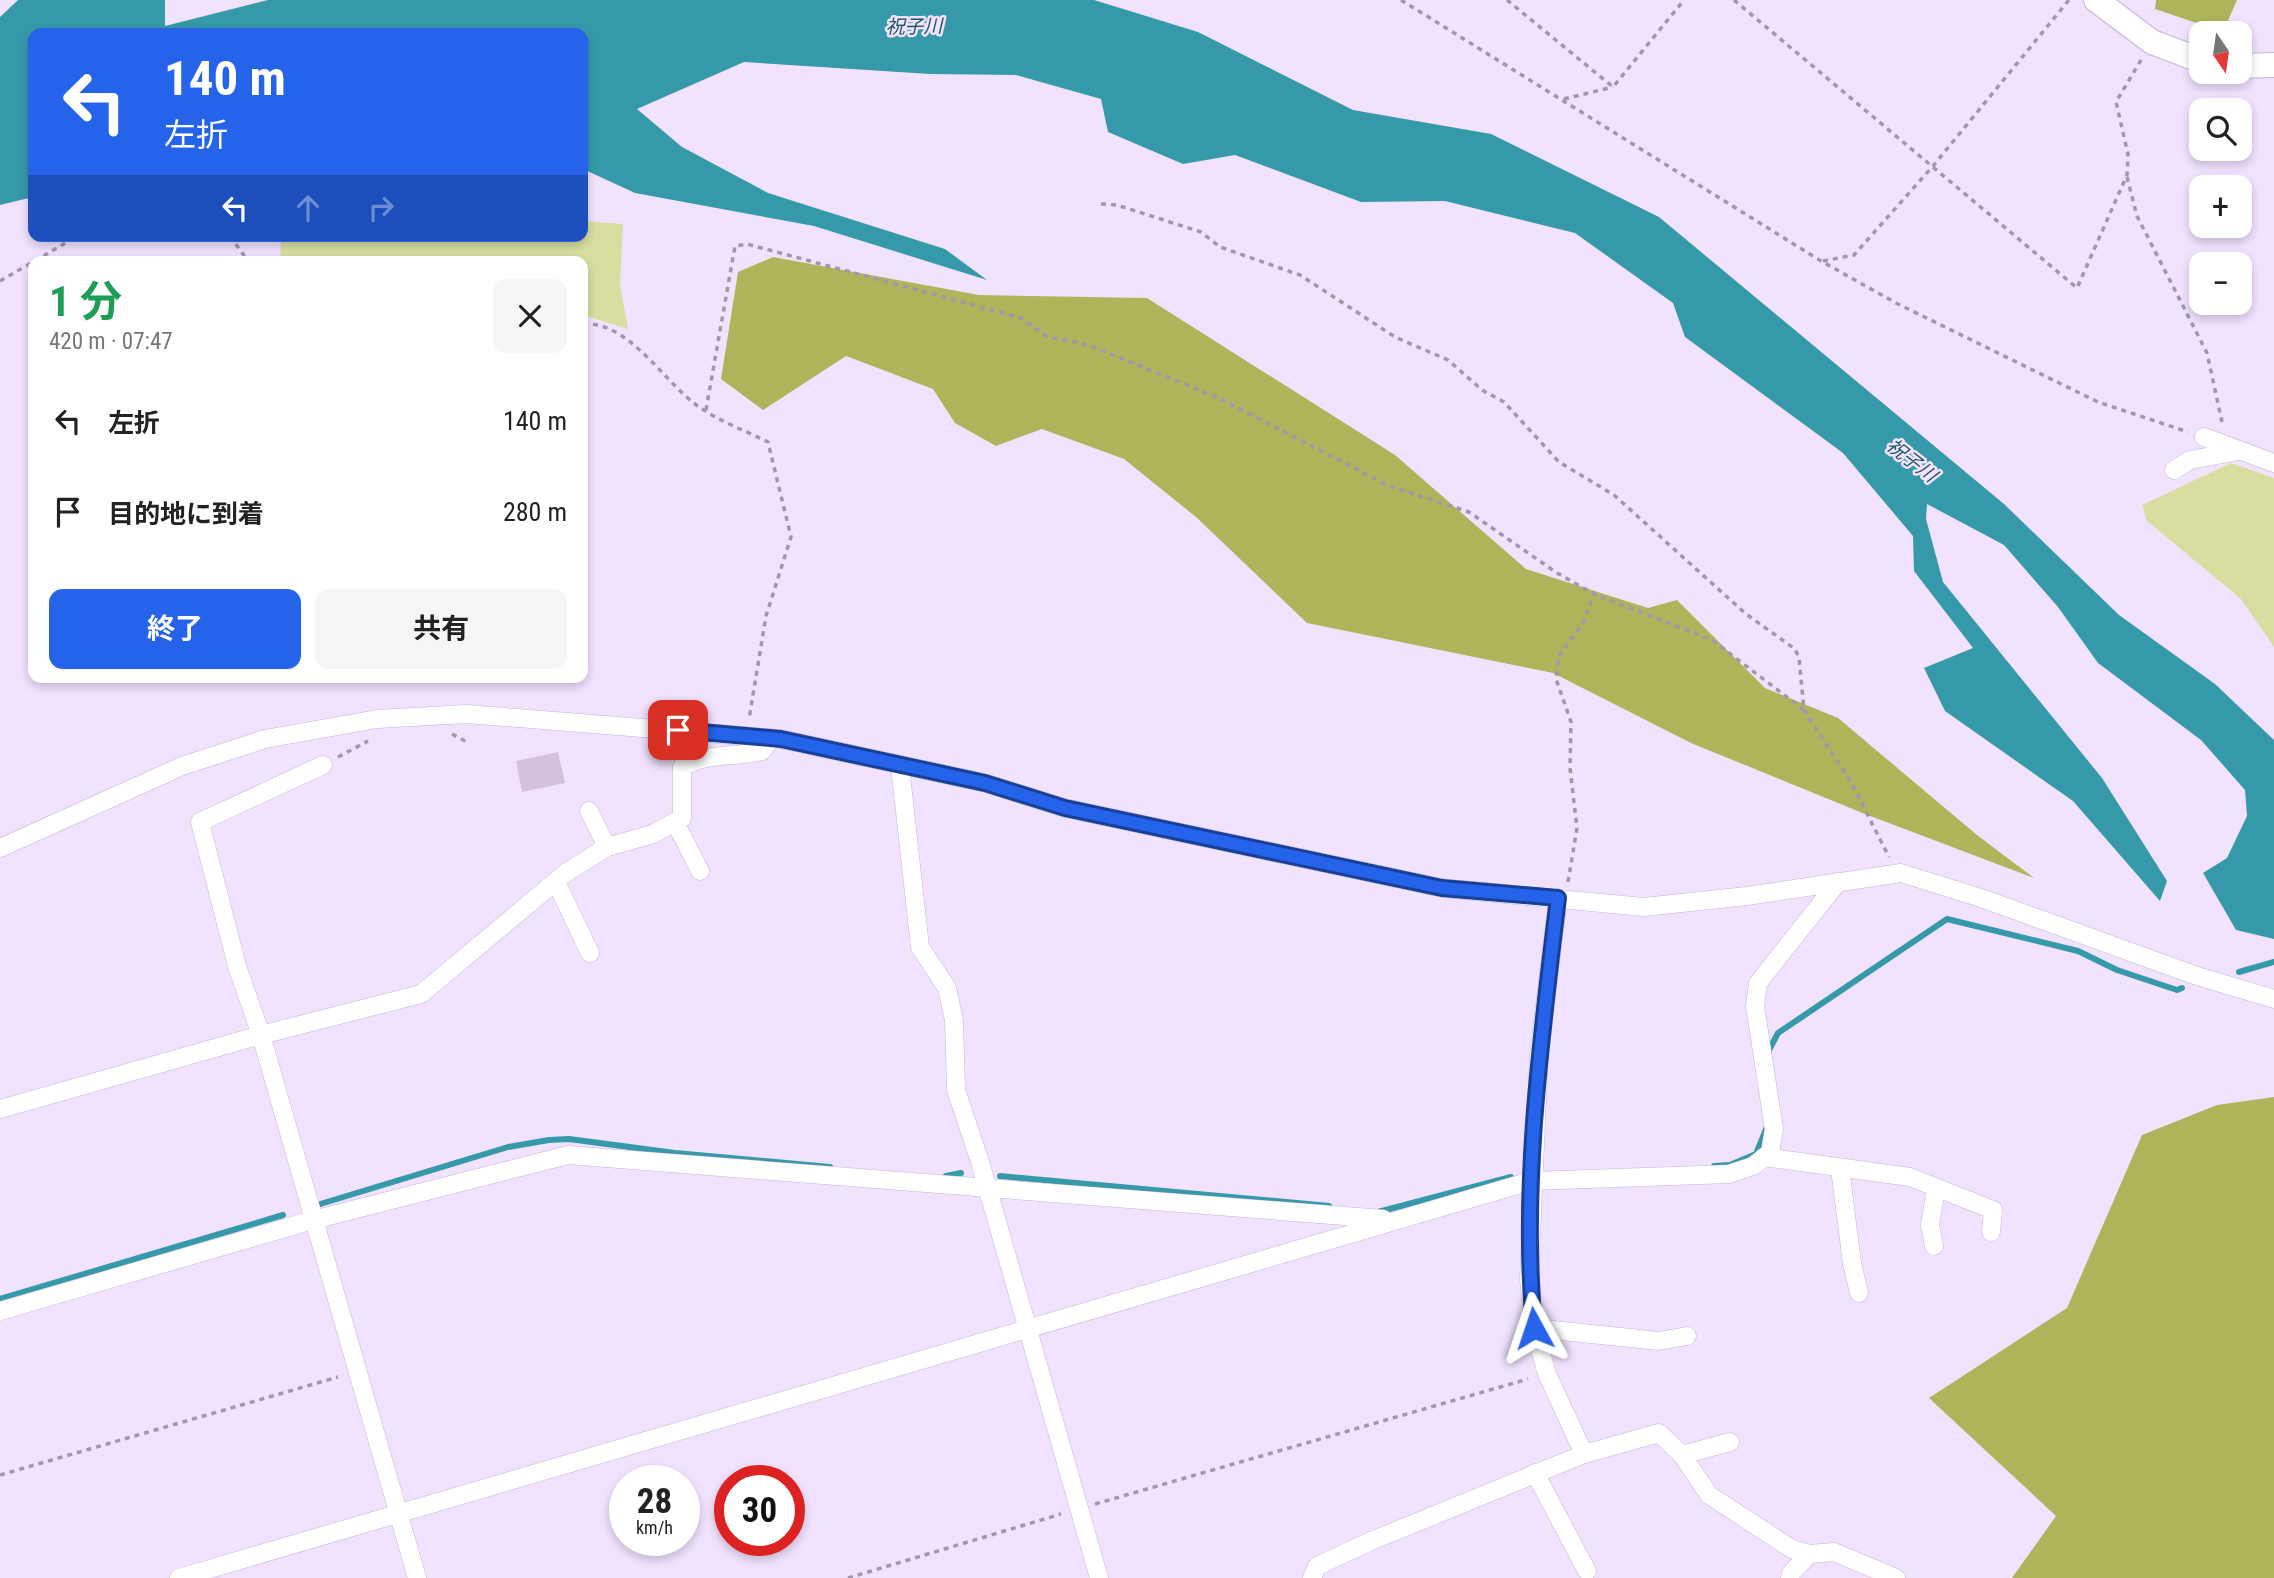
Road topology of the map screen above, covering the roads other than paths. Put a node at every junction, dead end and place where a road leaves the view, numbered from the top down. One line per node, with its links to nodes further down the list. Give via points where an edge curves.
1 (2096, 0): 3 (main road)
2 (2120, 0): 3 (street)
3 (2127, 26): 4 (main road)
4 (2189, 56)
5 (2274, 65): 6 (main road)
6 (2252, 66)
7 (2204, 437): 8 (street)
8 (2233, 448): 9 (street); 10 (street, via 2190,460)
9 (2274, 463)
10 (2174, 470)
11 (770, 739): 13 (street); 15 (street, via 762,751 700,756 682,767 682,818); 17 (street, via 467,714 377,719 265,739 182,766)
12 (324, 765): 24 (street, via 200,822 237,966)
13 (900, 765): 21 (street, via 985,783 1065,808 1442,888); 29 (street, via 920,947 947,988 954,1020 956,1090)
14 (589, 811): 16 (street)
15 (675, 822): 16 (street, via 653,834); 18 (street)
16 (607, 847): 19 (street)
17 (0, 848)
18 (700, 871)
19 (556, 882): 22 (street); 24 (street, via 421,994)
20 (1838, 882): 21 (street, via 1644,907); 23 (street, via 1901,873); 26 (street, via 1758,983 1755,1006 1774,1129 1770,1153)
21 (1562, 898): 28 (street, via 1539,1055)
22 (590, 953)
23 (2274, 999)
24 (261, 1035): 25 (street); 31 (street)
25 (0, 1109)
26 (1764, 1157): 27 (street); 28 (street, via 1729,1174)
27 (1840, 1168): 30 (street, via 1910,1177); 35 (street)
28 (1531, 1181): 32 (street); 38 (street, via 1529,1279)
29 (986, 1187): 31 (street, via 568,1154); 32 (street); 37 (street)
30 (1936, 1188): 33 (street, via 1993,1210); 34 (street, via 1930,1225)
31 (313, 1220): 36 (street); 44 (street)
32 (1394, 1220): 37 (street)
33 (1992, 1232)
34 (1934, 1247)
35 (1859, 1293)
36 (0, 1311)
37 (1029, 1328): 44 (street); 49 (street)
38 (1534, 1328): 39 (street, via 1659,1341); 41 (street, via 1547,1374)
39 (1687, 1336)
40 (1730, 1442): 42 (street)
41 (1584, 1454): 42 (street, via 1659,1433); 43 (street)
42 (1682, 1455): 45 (street, via 1709,1495 1792,1549)
43 (1535, 1473): 46 (street); 50 (street, via 1317,1566)
44 (400, 1513): 47 (street); 48 (street)
45 (1810, 1554): 51 (street); 52 (street, via 1834,1552)
46 (1587, 1571)
47 (179, 1578)
48 (417, 1578)
49 (1099, 1578)
50 (1312, 1578)
51 (1790, 1578)
52 (1896, 1578)

